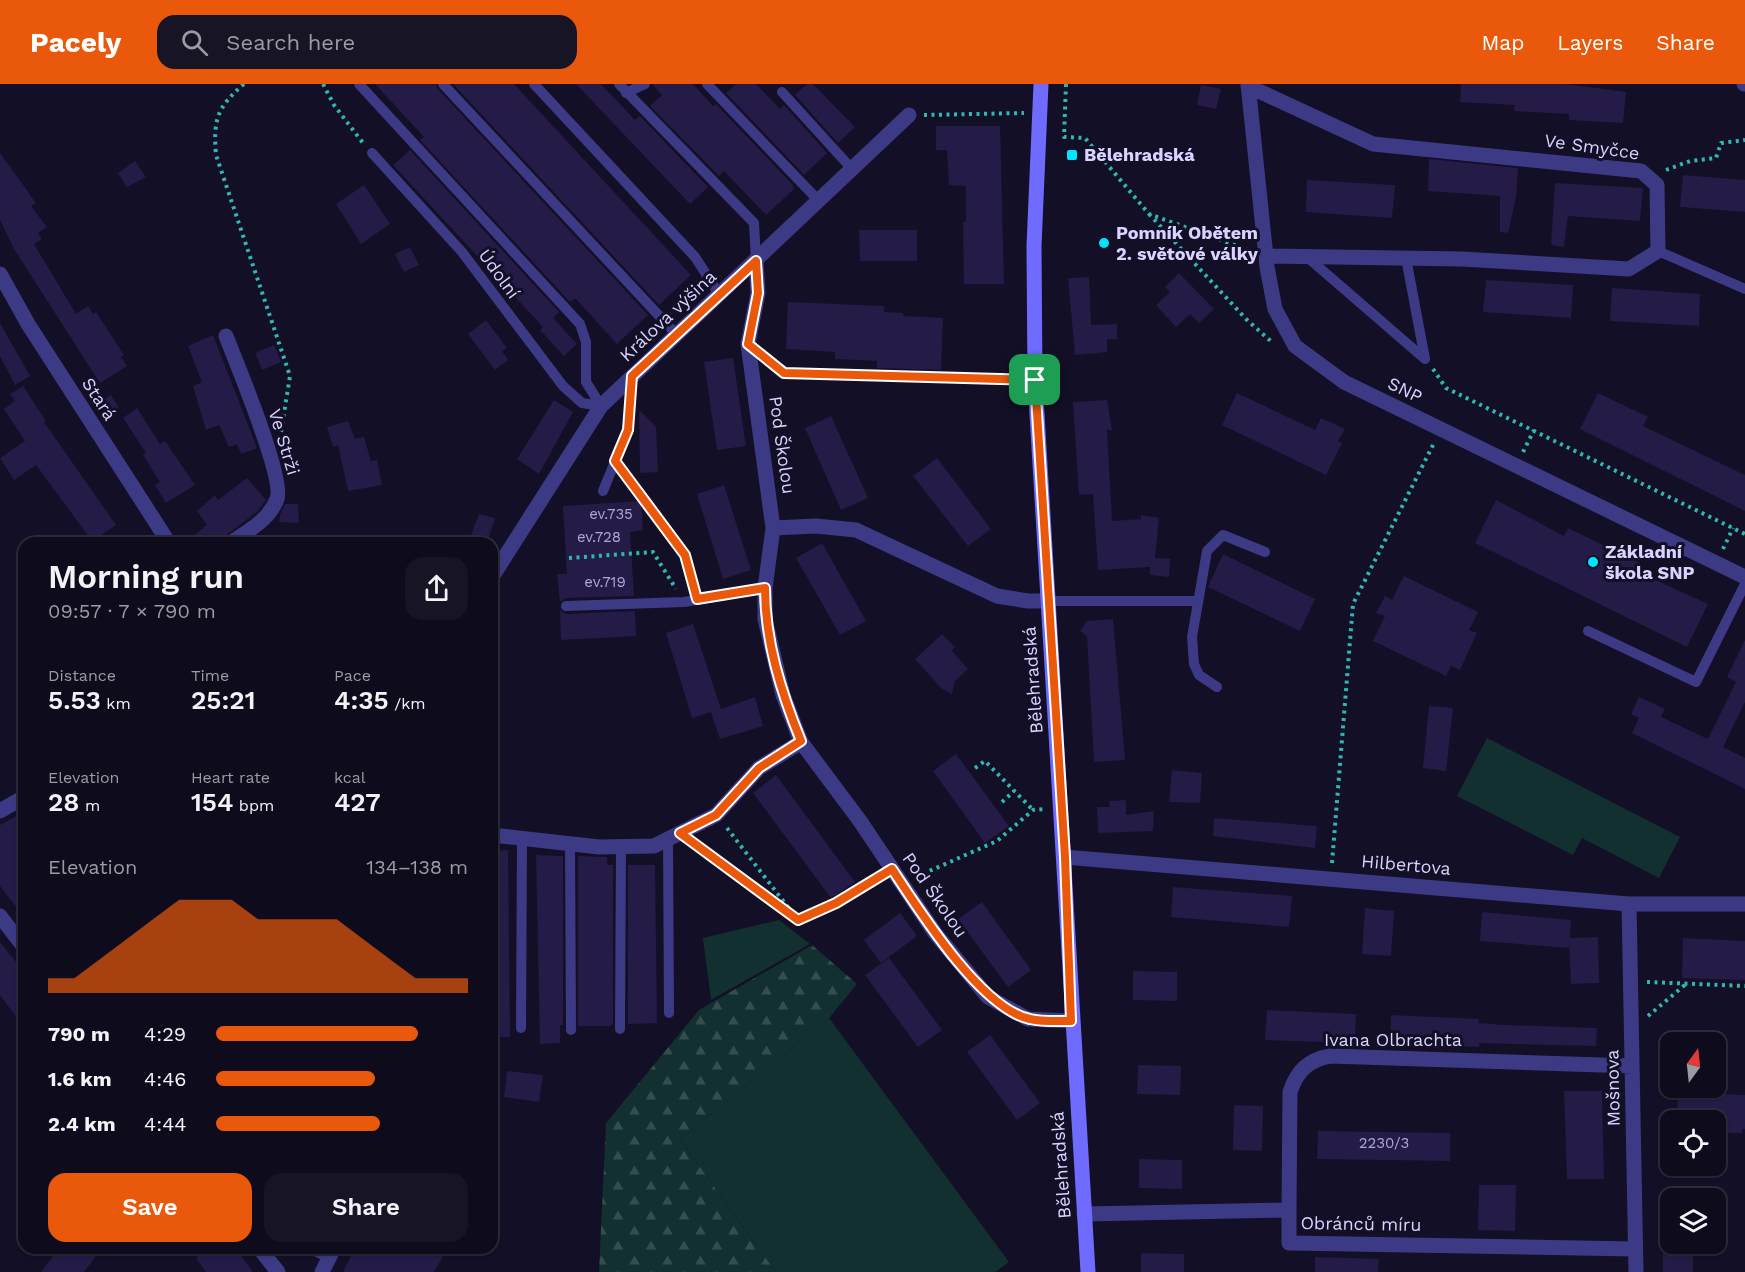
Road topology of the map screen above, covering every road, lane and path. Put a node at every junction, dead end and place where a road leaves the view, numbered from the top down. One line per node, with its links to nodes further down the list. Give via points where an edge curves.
1 (244, 84): 37 (path, via 224,102 213,129 215,147 290,376)
2 (323, 84): 16 (path, via 350,130)
3 (359, 84): 34 (lane, via 579,324 586,342 586,382)
4 (443, 84): 28 (lane)
5 (534, 84): 27 (lane, via 695,257)
6 (645, 84): 11 (lane)
7 (707, 84): 19 (lane)
8 (1041, 84): 13 (street, Bělehradská)
9 (1066, 84): 21 (path, via 1064,137 1085,138 1149,214)
10 (1248, 85): 18 (street, Ve Smyčce, via 1372,144 1641,171); 21 (street, SNP)
11 (622, 88): 24 (lane, via 754,223)
12 (782, 92): 17 (lane)
13 (1040, 113): 14 (path); 33 (street, Bělehradská, via 1034,246)
14 (909, 115): 17 (street, Králova výšina)
15 (1745, 140): 18 (path, via 1720,143 1716,158 1690,161)
16 (372, 153): 34 (lane, Údolní, via 462,252 563,386 582,403)
17 (852, 169): 19 (street, Králova výšina)
18 (1648, 177): 20 (street, Ve Smyčce, via 1657,185)
19 (819, 201): 24 (street, Králova výšina)
20 (1658, 251): 23 (street, via 1629,269); 26 (lane)
21 (1266, 256): 22 (street); 35 (street, SNP, via 1275,309 1295,345 1344,382)
22 (1307, 257): 23 (street); 31 (lane)
23 (1406, 258): 31 (lane)
24 (756, 261): 27 (street, Králova výšina); 30 (street, Pod Školou, via 758,293)
25 (0, 274): 43 (street, Stará)
26 (1745, 289)
27 (720, 294): 28 (street, Králova výšina)
28 (676, 335): 32 (street, Králova výšina)
29 (226, 336): 44 (street, Ve Strži, via 273,465 279,496 267,517)
30 (748, 344): 33 (lane, via 784,373); 41 (street, Pod Školou)
31 (1425, 359): 36 (path, via 1446,388)
32 (632, 376): 34 (street, Králova výšina); 38 (lane, via 628,430)
33 (1035, 380): 52 (street, Bělehradská)
34 (601, 406): 47 (street, Králova výšina)
35 (1441, 429): 39 (street, SNP); 74 (path, via 1353,604)
36 (1534, 430): 39 (path); 42 (path)
37 (280, 436)
38 (615, 461): 40 (lane); 51 (path, via 685,555)
39 (1517, 466): 48 (street, SNP)
40 (603, 491)
41 (773, 528): 50 (street, Pod Školou); 52 (street, via 816,526 856,531 998,596)
42 (1745, 534)
43 (165, 537)
44 (239, 537)
45 (1265, 552): 53 (lane, via 1223,535 1207,551)
46 (569, 558): 54 (path, via 653,552)
47 (498, 568)
48 (1745, 577)
49 (1745, 584): 56 (lane, via 1695,682)
50 (765, 588): 51 (lane); 58 (street, Pod Školou, via 765,619 772,652)
51 (697, 599): 54 (lane)
52 (1047, 601): 53 (lane); 63 (street, Bělehradská)
53 (1198, 601): 57 (lane, via 1192,637 1194,664 1199,675)
54 (684, 602): 55 (lane)
55 (566, 606)
56 (1588, 631)
57 (1217, 687)
58 (801, 741): 66 (street, via 759,768); 73 (street, Pod Školou)
59 (975, 768): 60 (path, via 985,761)
60 (1014, 791): 62 (path); 65 (path)
61 (18, 800): 64 (street)
62 (1002, 802)
63 (1061, 806): 65 (path); 72 (street, Bělehradská)
64 (0, 810)
65 (1033, 810): 75 (path, via 997,841)
66 (716, 815): 68 (street); 80 (path)
67 (498, 836): 69 (street)
68 (674, 836): 71 (street, via 654,846); 80 (path); 85 (lane)
69 (522, 838): 70 (street); 87 (lane)
70 (570, 844): 71 (street); 89 (lane)
71 (621, 847): 88 (lane)
72 (1065, 857): 74 (street, Hilbertova); 86 (street, Bělehradská)
73 (892, 869): 75 (street, Pod Školou); 76 (lane)
74 (1331, 879): 77 (street, Hilbertova)
75 (902, 884): 86 (street, Pod Školou, via 935,933 988,997 1028,1019)
76 (836, 903): 80 (path)
77 (1629, 904): 78 (street, Hilbertova); 82 (street, Mošnova)
78 (1745, 904)
79 (0, 916): 81 (street)
80 (798, 920)
81 (18, 939)
82 (1631, 981): 83 (path); 90 (street, Mošnova)
83 (1687, 984): 84 (path); 90 (path)
84 (1745, 986)
85 (669, 1013)
86 (1071, 1021): 93 (street, Bělehradská)
87 (521, 1028)
88 (620, 1029)
89 (571, 1030)
90 (1632, 1030): 91 (street, Mošnova)
91 (1632, 1066): 92 (street, Ivana Olbrachta, via 1330,1056 1317,1059 1303,1067 1290,1092); 94 (street, Mošnova)
92 (1289, 1210): 93 (street, Obránců míru); 94 (street, Obránců míru, via 1289,1243)
93 (1084, 1214): 97 (street, Bělehradská)
94 (1635, 1249): 98 (street, Mošnova)
95 (264, 1254): 96 (street)
96 (278, 1272)
97 (1088, 1272)
98 (1636, 1272)

